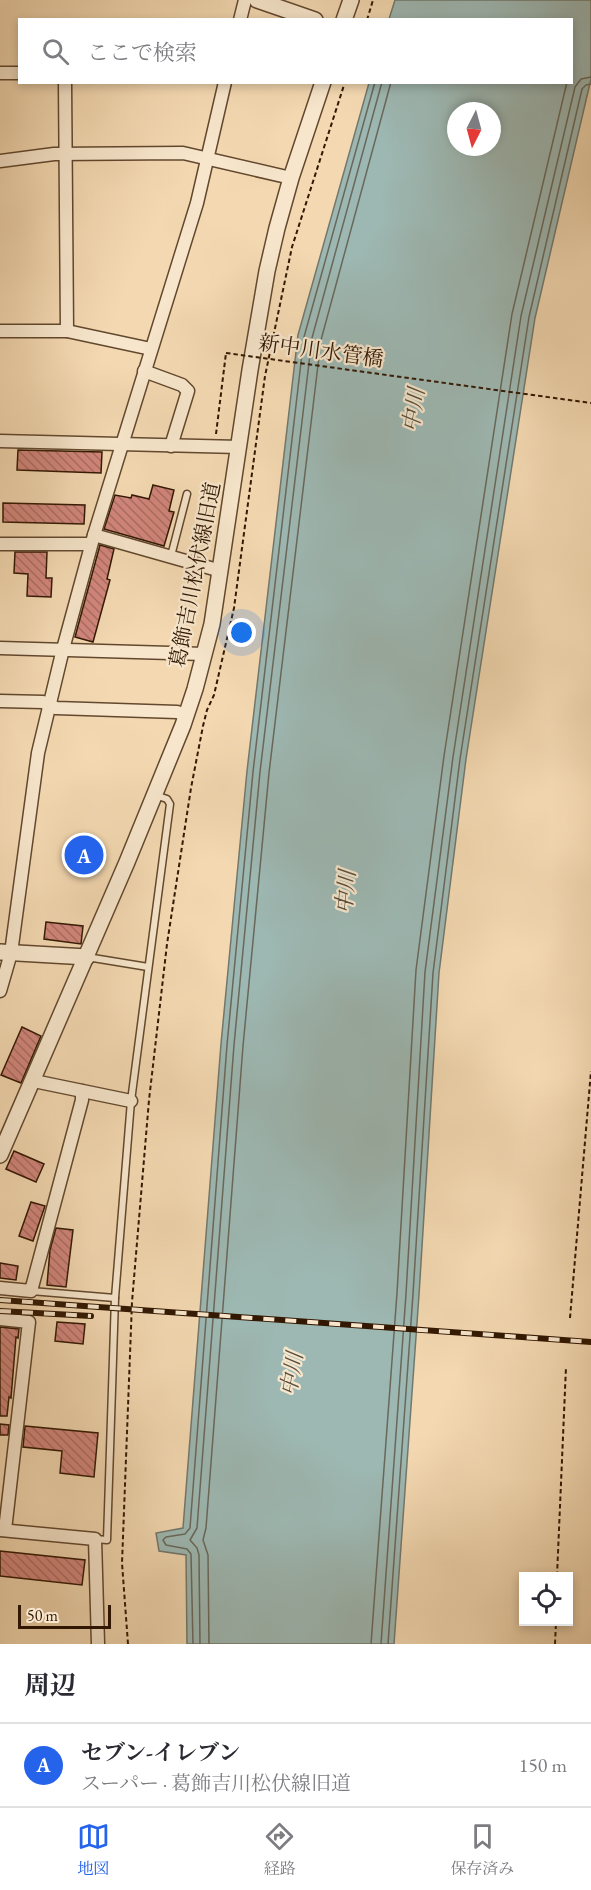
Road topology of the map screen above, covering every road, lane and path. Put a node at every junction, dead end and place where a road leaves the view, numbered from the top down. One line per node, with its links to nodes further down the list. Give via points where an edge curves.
1 (245, 0): 5 (street)
2 (256, 0): 6 (street)
3 (351, 0): 7 (street)
4 (373, 0): 8 (path)
5 (240, 18)
6 (309, 18)
7 (345, 18)
8 (368, 18)
9 (0, 73): 10 (street)
10 (18, 73)
11 (65, 84): 15 (street)
12 (225, 84): 16 (street)
13 (322, 84): 18 (street, 葛飾吉川松伏線旧道)
14 (344, 84): 61 (path, via 290,258 265,376 234,608 191,788 166,954 132,1302 122,1563)
15 (66, 154): 16 (street, via 183,153); 17 (street); 20 (street)
16 (208, 158): 18 (street); 21 (street)
17 (0, 161)
18 (291, 178): 28 (street, 葛飾吉川松伏線旧道, via 267,271)
19 (0, 331): 20 (street)
20 (67, 331): 21 (street)
21 (151, 349): 22 (street)
22 (144, 371): 26 (street); 27 (street, via 167,378 188,391)
23 (591, 403): 24 (path, 新中川水管橋, bridge, via 225,354)
24 (217, 423)
25 (0, 441): 26 (street)
26 (122, 444): 27 (street); 30 (street)
27 (171, 446): 28 (street)
28 (240, 447): 33 (street, 葛飾吉川松伏線旧道)
29 (187, 494): 32 (lane)
30 (93, 540): 31 (street); 32 (street); 35 (street)
31 (0, 544)
32 (170, 557): 33 (street)
33 (221, 571): 36 (street, 葛飾吉川松伏線旧道)
34 (0, 648): 35 (street)
35 (63, 649): 36 (street); 38 (street)
36 (204, 654): 39 (street, 葛飾吉川松伏線旧道)
37 (0, 701): 38 (street)
38 (49, 705): 39 (street); 41 (street)
39 (187, 715): 40 (street, 葛飾吉川松伏線旧道)
40 (155, 795): 42 (street, 葛飾吉川松伏線旧道); 43 (lane, via 167,798 170,804)
41 (5, 952): 42 (street); 44 (street)
42 (87, 957): 43 (lane); 46 (street, 葛飾吉川松伏線旧道)
43 (148, 967): 48 (lane)
44 (0, 991)
45 (591, 1071): 53 (path)
46 (34, 1080): 47 (street); 49 (street, 葛飾吉川松伏線旧道)
47 (82, 1091): 48 (street); 51 (street)
48 (131, 1101): 52 (lane)
49 (0, 1155)
50 (0, 1288): 51 (street)
51 (31, 1291): 52 (lane)
52 (115, 1298): 57 (lane, via 107,1540)
53 (570, 1318)
54 (0, 1319): 56 (street, via 29,1322)
55 (566, 1366): 58 (path)
56 (3, 1530): 57 (street)
57 (95, 1539): 60 (street)
58 (557, 1572)
59 (555, 1626): 62 (path)
60 (98, 1644)
61 (128, 1644)
62 (555, 1644)

